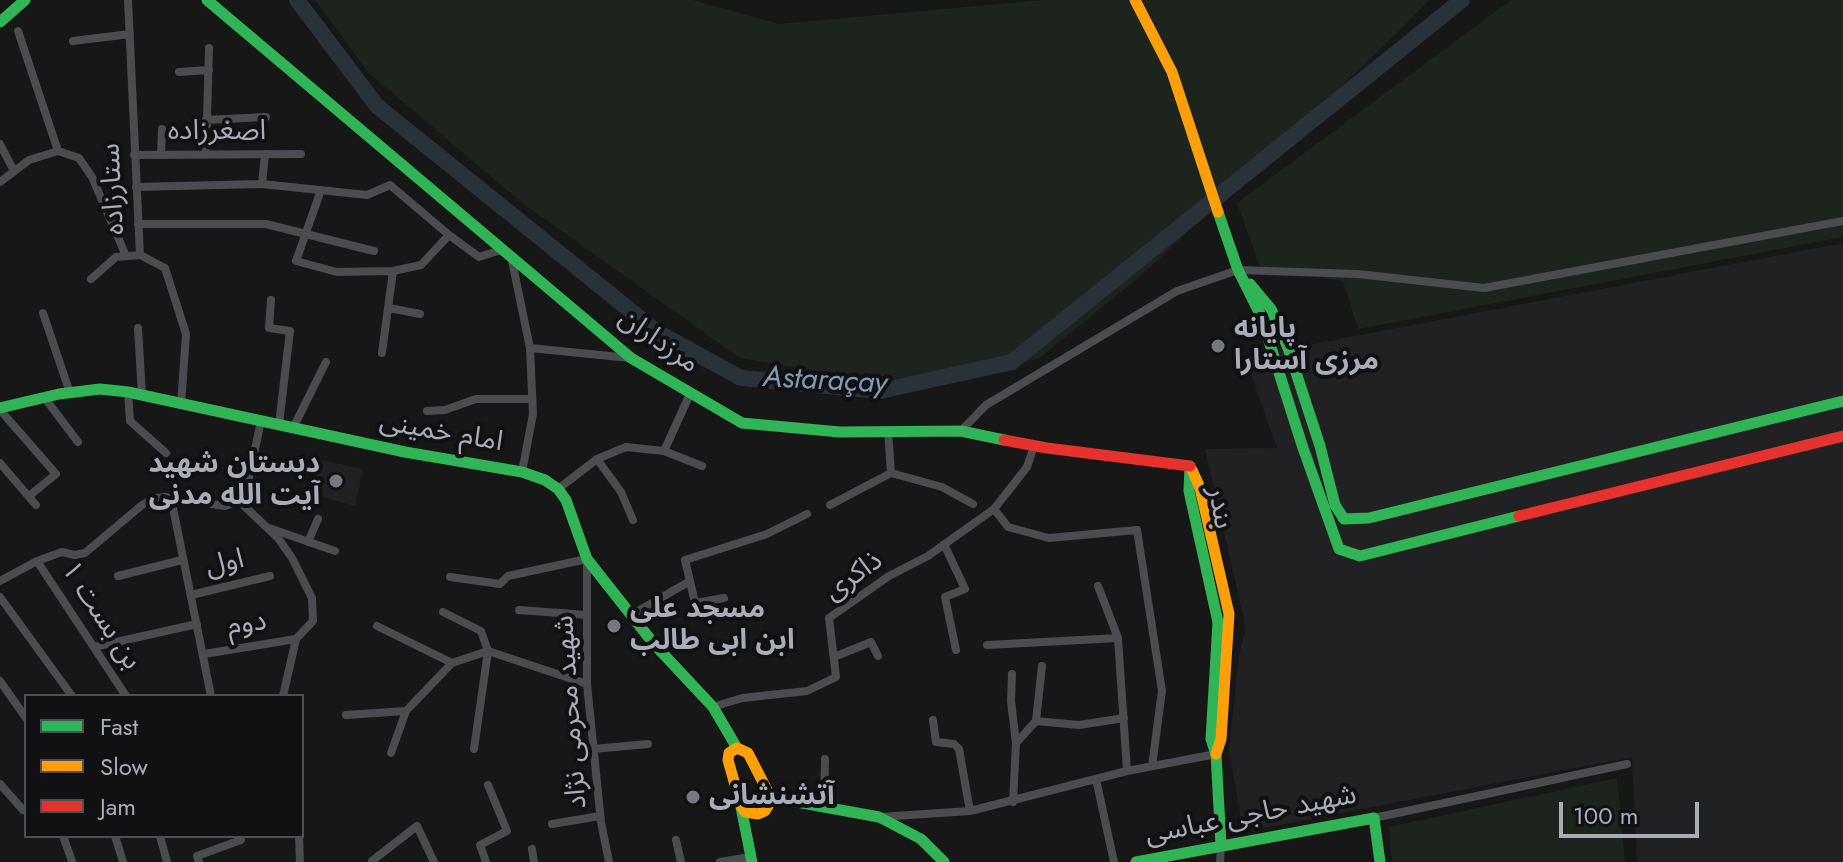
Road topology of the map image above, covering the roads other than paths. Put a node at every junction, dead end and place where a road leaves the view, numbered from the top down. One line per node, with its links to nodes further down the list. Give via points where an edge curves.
1 (25, 0): 5 (main road)
2 (128, 0): 7 (street, ستارزاده)
3 (207, 0): 32 (main road, مرزداران)
4 (1135, 0): 35 (main road, via 1172,72)
5 (0, 22)
6 (18, 31): 16 (street)
7 (130, 34): 8 (street); 20 (street, ستارزاده)
8 (73, 41)
9 (209, 48): 10 (street)
10 (209, 70): 11 (street); 13 (street)
11 (179, 72)
12 (266, 117): 13 (street)
13 (206, 120): 17 (street)
14 (162, 129): 21 (street)
15 (0, 144): 22 (street)
16 (58, 151): 22 (street); 34 (street, via 79,158 92,177)
17 (206, 154): 18 (street, اصغرزاده); 21 (street, اصغرزاده)
18 (265, 154): 19 (street, اصغرزاده); 24 (street)
19 (301, 154)
20 (134, 155): 21 (street, اصغرزاده); 25 (street, ستارزاده)
21 (161, 155)
22 (14, 171): 23 (street)
23 (0, 182)
24 (262, 184): 25 (street); 26 (street)
25 (136, 187): 28 (street, ستارزاده)
26 (321, 190): 29 (street); 30 (street, via 367,195 390,185)
27 (1843, 221): 35 (street, via 1484,288 1358,274)
28 (138, 224): 29 (street, via 266,224); 33 (street, ستارزاده)
29 (306, 234): 31 (street); 36 (street, via 296,261 337,272)
30 (449, 235): 32 (street, via 479,257); 36 (street, via 421,265)
31 (374, 251)
32 (507, 252): 43 (street); 45 (main road, مرزداران)
33 (140, 255): 34 (street); 54 (street, ستارزاده, via 165,268 186,334)
34 (126, 256): 37 (street, via 116,257)
35 (1238, 270): 53 (main road, via 1271,309 1288,348 1335,505 1344,519 1369,518); 61 (street, via 1177,291 986,405); 62 (main road, via 1261,316 1339,549 1360,556)
36 (393, 271): 39 (street)
37 (91, 279)
38 (271, 300): 58 (street, via 269,328 290,331)
39 (389, 308): 41 (street); 44 (street)
40 (43, 313): 48 (street)
41 (420, 314)
42 (138, 328): 50 (street)
43 (530, 348): 45 (street); 52 (street)
44 (382, 353)
45 (631, 358): 49 (main road, مرزداران)
46 (326, 362): 59 (street)
47 (128, 392): 48 (main road, امام خمینی); 50 (main road, امام خمینی); 66 (street, via 130,421)
48 (70, 393): 51 (main road, امام خمینی)
49 (690, 394): 60 (main road, مرزداران, via 742,423); 65 (street)
50 (142, 395): 54 (main road, امام خمینی)
51 (44, 397): 55 (main road, امام خمینی); 63 (street)
52 (531, 399): 56 (street, via 476,399); 71 (street)
53 (1843, 401)
54 (181, 405): 57 (main road, امام خمینی)
55 (0, 409): 74 (street, via 56,474)
56 (427, 411)
57 (261, 421): 58 (main road, امام خمینی); 76 (street, via 246,492)
58 (279, 424): 59 (main road, امام خمینی)
59 (293, 428): 71 (main road, امام خمینی)
60 (888, 431): 61 (main road, مرزداران); 72 (street)
61 (961, 431): 64 (main road, مرزداران)
62 (1843, 436)
63 (78, 442)
64 (1034, 446): 70 (main road, مرزداران); 80 (street, ذاکری, via 1027,467)
65 (664, 451): 67 (street, via 626,447); 69 (street)
66 (166, 453)
67 (597, 459): 73 (street); 83 (street)
68 (0, 463): 74 (street)
69 (702, 466)
70 (1190, 466): 137 (main road, بندر, via 1200,488 1229,614)
71 (522, 472): 73 (main road, امام خمینی)
72 (891, 473): 77 (street, via 942,487); 79 (street)
73 (558, 489): 88 (main road)
74 (29, 496): 78 (street)
75 (171, 498): 76 (street, via 225,506); 89 (street); 90 (street, via 142,505 85,553 62,552)
76 (239, 501): 84 (street)
77 (973, 504)
78 (36, 505)
79 (830, 505)
80 (994, 509): 86 (street, ذاکری); 140 (street, via 1008,527 1049,538 1137,530 1162,691)
81 (807, 514): 95 (street, via 767,534 685,560)
82 (318, 519): 85 (street)
83 (633, 520)
84 (269, 528): 85 (street); 107 (street, via 312,598 313,621)
85 (308, 542): 87 (street)
86 (944, 544): 110 (street, via 965,589 945,597); 114 (street, ذاکری, via 829,618)
87 (335, 551)
88 (587, 559): 93 (street, via 508,576 500,584); 102 (main road); 103 (street, شهید محرمی نژاد)
89 (182, 560): 91 (street); 97 (street)
90 (37, 561): 94 (street); 109 (street, بن بست ۱)
91 (118, 576)
92 (270, 576): 97 (street, اول)
93 (450, 577)
94 (0, 581)
95 (690, 581): 99 (street, via 695,603); 102 (street)
96 (1098, 586): 106 (street)
97 (191, 595): 104 (street)
98 (0, 597): 120 (street)
99 (724, 598)
100 (519, 610): 103 (street)
101 (443, 612): 111 (street, via 481,631)
102 (633, 614): 124 (main road, via 669,662)
103 (587, 615): 119 (street, شهید محرمی نژاد)
104 (197, 624): 109 (street); 112 (street)
105 (377, 626): 115 (street)
106 (1118, 638): 108 (street); 128 (street)
107 (296, 639): 112 (street, دوم); 123 (street)
108 (987, 645)
109 (94, 647): 121 (street, بن بست ۱)
110 (956, 650)
111 (488, 651): 115 (street); 119 (street); 134 (street)
112 (204, 654): 122 (street)
113 (878, 656): 114 (street, via 871,642)
114 (834, 657): 124 (street, via 836,677 807,691 742,698)
115 (452, 663): 125 (street)
116 (1042, 666): 130 (street)
117 (1012, 674): 131 (street)
118 (0, 681): 126 (street)
119 (587, 684): 135 (street, شهید محرمی نژاد)
120 (71, 694)
121 (125, 694)
122 (211, 694)
123 (283, 694)
124 (713, 707): 133 (main road)
125 (406, 711): 127 (street); 136 (street)
126 (24, 715)
127 (346, 715)
128 (1124, 718): 130 (street, via 1079,725); 141 (street)
129 (933, 720): 150 (street, via 936,742 959,749)
130 (1036, 721): 131 (street)
131 (1016, 743): 146 (street)
132 (648, 744): 135 (street)
133 (737, 748): 145 (main road, via 748,753); 147 (main road, via 728,760)
134 (474, 749)
135 (593, 749): 151 (street, شهید محرمی نژاد)
136 (391, 753)
137 (1216, 754): 140 (street); 161 (main road, بندر)
138 (825, 759): 148 (street)
139 (1627, 764): 153 (street)
140 (1152, 766): 141 (street)
141 (1127, 771): 142 (street)
142 (1096, 779): 146 (street); 177 (street)
143 (0, 784): 149 (street)
144 (488, 785): 171 (street, via 507,831 480,845)
145 (769, 797): 147 (main road, via 765,811 758,814); 148 (main road)
146 (1013, 802): 150 (street)
147 (741, 806): 163 (main road)
148 (824, 807): 152 (main road)
149 (24, 810)
150 (970, 811): 152 (street)
151 (600, 816): 154 (street); 173 (street, شهید محرمی نژاد)
152 (879, 817): 176 (main road, via 921,839)
153 (1374, 818): 161 (main road, شهید حاجی عباسی); 180 (main road)
154 (552, 824)
155 (64, 838): 164 (street)
156 (116, 838): 166 (street)
157 (161, 838): 167 (street)
158 (240, 838): 168 (street, via 197,856)
159 (299, 838): 169 (street)
160 (676, 840): 174 (street)
161 (1221, 845): 178 (main road, شهید حاجی عباسی); 179 (street)
162 (532, 849): 172 (street)
163 (751, 859): 175 (street)
164 (72, 861)
165 (372, 861): 170 (street, via 417,826)
166 (123, 862)
167 (167, 862)
168 (199, 862)
169 (300, 862)
170 (434, 862)
171 (486, 862)
172 (534, 862)
173 (609, 862)
174 (681, 862)
175 (720, 862)
176 (944, 862)
177 (1114, 862)
178 (1136, 862)
179 (1220, 862)
180 (1380, 862)

